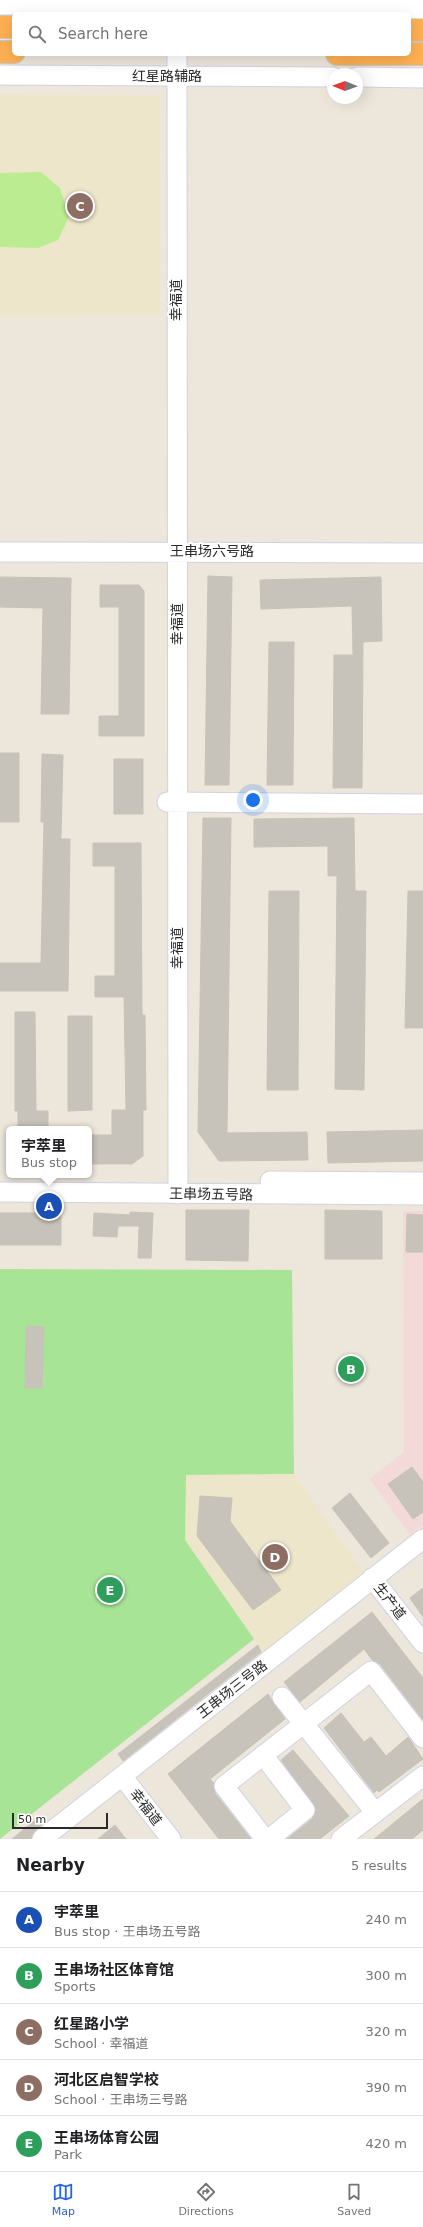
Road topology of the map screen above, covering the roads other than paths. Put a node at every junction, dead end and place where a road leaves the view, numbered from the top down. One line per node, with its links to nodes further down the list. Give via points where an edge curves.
1 (0, 5): 2 (street)
2 (173, 6): 3 (street)
3 (423, 9)
4 (0, 28): 5 (highway)
5 (12, 28)
6 (411, 30): 7 (highway)
7 (423, 30)
8 (0, 52): 9 (highway)
9 (12, 52)
10 (411, 54): 11 (highway)
11 (423, 54)
12 (167, 56): 15 (street, 幸福道)
13 (177, 56): 15 (street, 幸福道)
14 (0, 75): 15 (street, 红星路辅路)
15 (172, 76): 16 (street, 红星路辅路); 19 (street, 幸福道)
16 (327, 77)
17 (363, 78): 18 (street)
18 (423, 78)
19 (172, 551): 20 (street, 王串场六号路); 21 (street, 王串场六号路); 22 (street, 幸福道)
20 (0, 552)
21 (423, 553)
22 (172, 802): 23 (street); 26 (street, 幸福道)
23 (423, 804)
24 (0, 1180): 26 (street, 王串场五号路)
25 (423, 1182): 26 (street, 王串场五号路)
26 (172, 1187): 27 (street, 王串场五号路); 28 (street, 王串场五号路)
27 (0, 1192)
28 (423, 1196)
29 (423, 1539): 30 (street, 王串场三号路)
30 (372, 1578): 31 (street, 生产道); 36 (street, 王串场三号路)
31 (423, 1643)
32 (282, 1697): 33 (street)
33 (304, 1724): 34 (street, via 371,1671); 35 (street); 38 (street)
34 (423, 1738)
35 (263, 1755): 41 (street, via 224,1786); 42 (street, via 305,1810)
36 (122, 1776): 39 (street, 王串场三号路); 40 (street, 幸福道)
37 (423, 1776): 38 (street)
38 (375, 1812): 43 (street)
39 (42, 1839)
40 (171, 1839)
41 (265, 1839)
42 (268, 1839)
43 (341, 1839)

